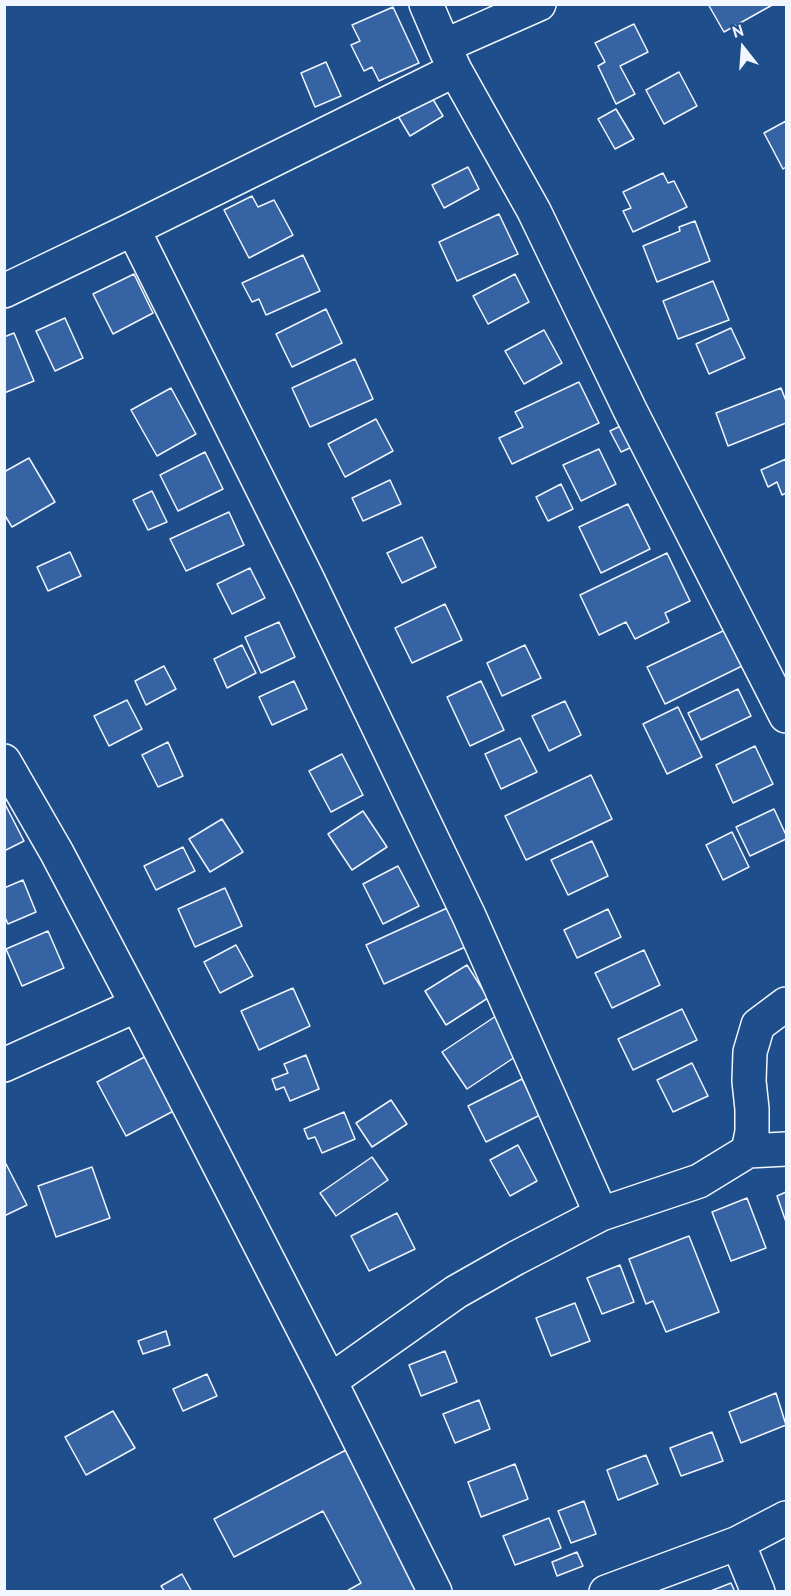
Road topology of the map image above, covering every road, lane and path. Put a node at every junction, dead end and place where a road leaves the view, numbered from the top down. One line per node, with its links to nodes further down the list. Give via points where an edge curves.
1 (426, 4): 3 (street)
2 (539, 4): 3 (street)
3 (450, 58): 4 (street); 6 (street, via 534,211)
4 (133, 229): 5 (street); 13 (street, via 469,916)
5 (4, 291)
6 (786, 716)
7 (4, 761): 9 (street)
8 (786, 1004): 12 (street, via 758,1025 750,1052 752,1120)
9 (137, 1005): 10 (street); 14 (street)
10 (4, 1065)
11 (786, 1149): 12 (street)
12 (748, 1151): 13 (street, via 699,1181)
13 (601, 1214): 14 (street, via 456,1292)
14 (330, 1381): 17 (street)
15 (786, 1518): 16 (street)
16 (738, 1542): 18 (street); 19 (street)
17 (435, 1592)
18 (606, 1592)
19 (758, 1592)

